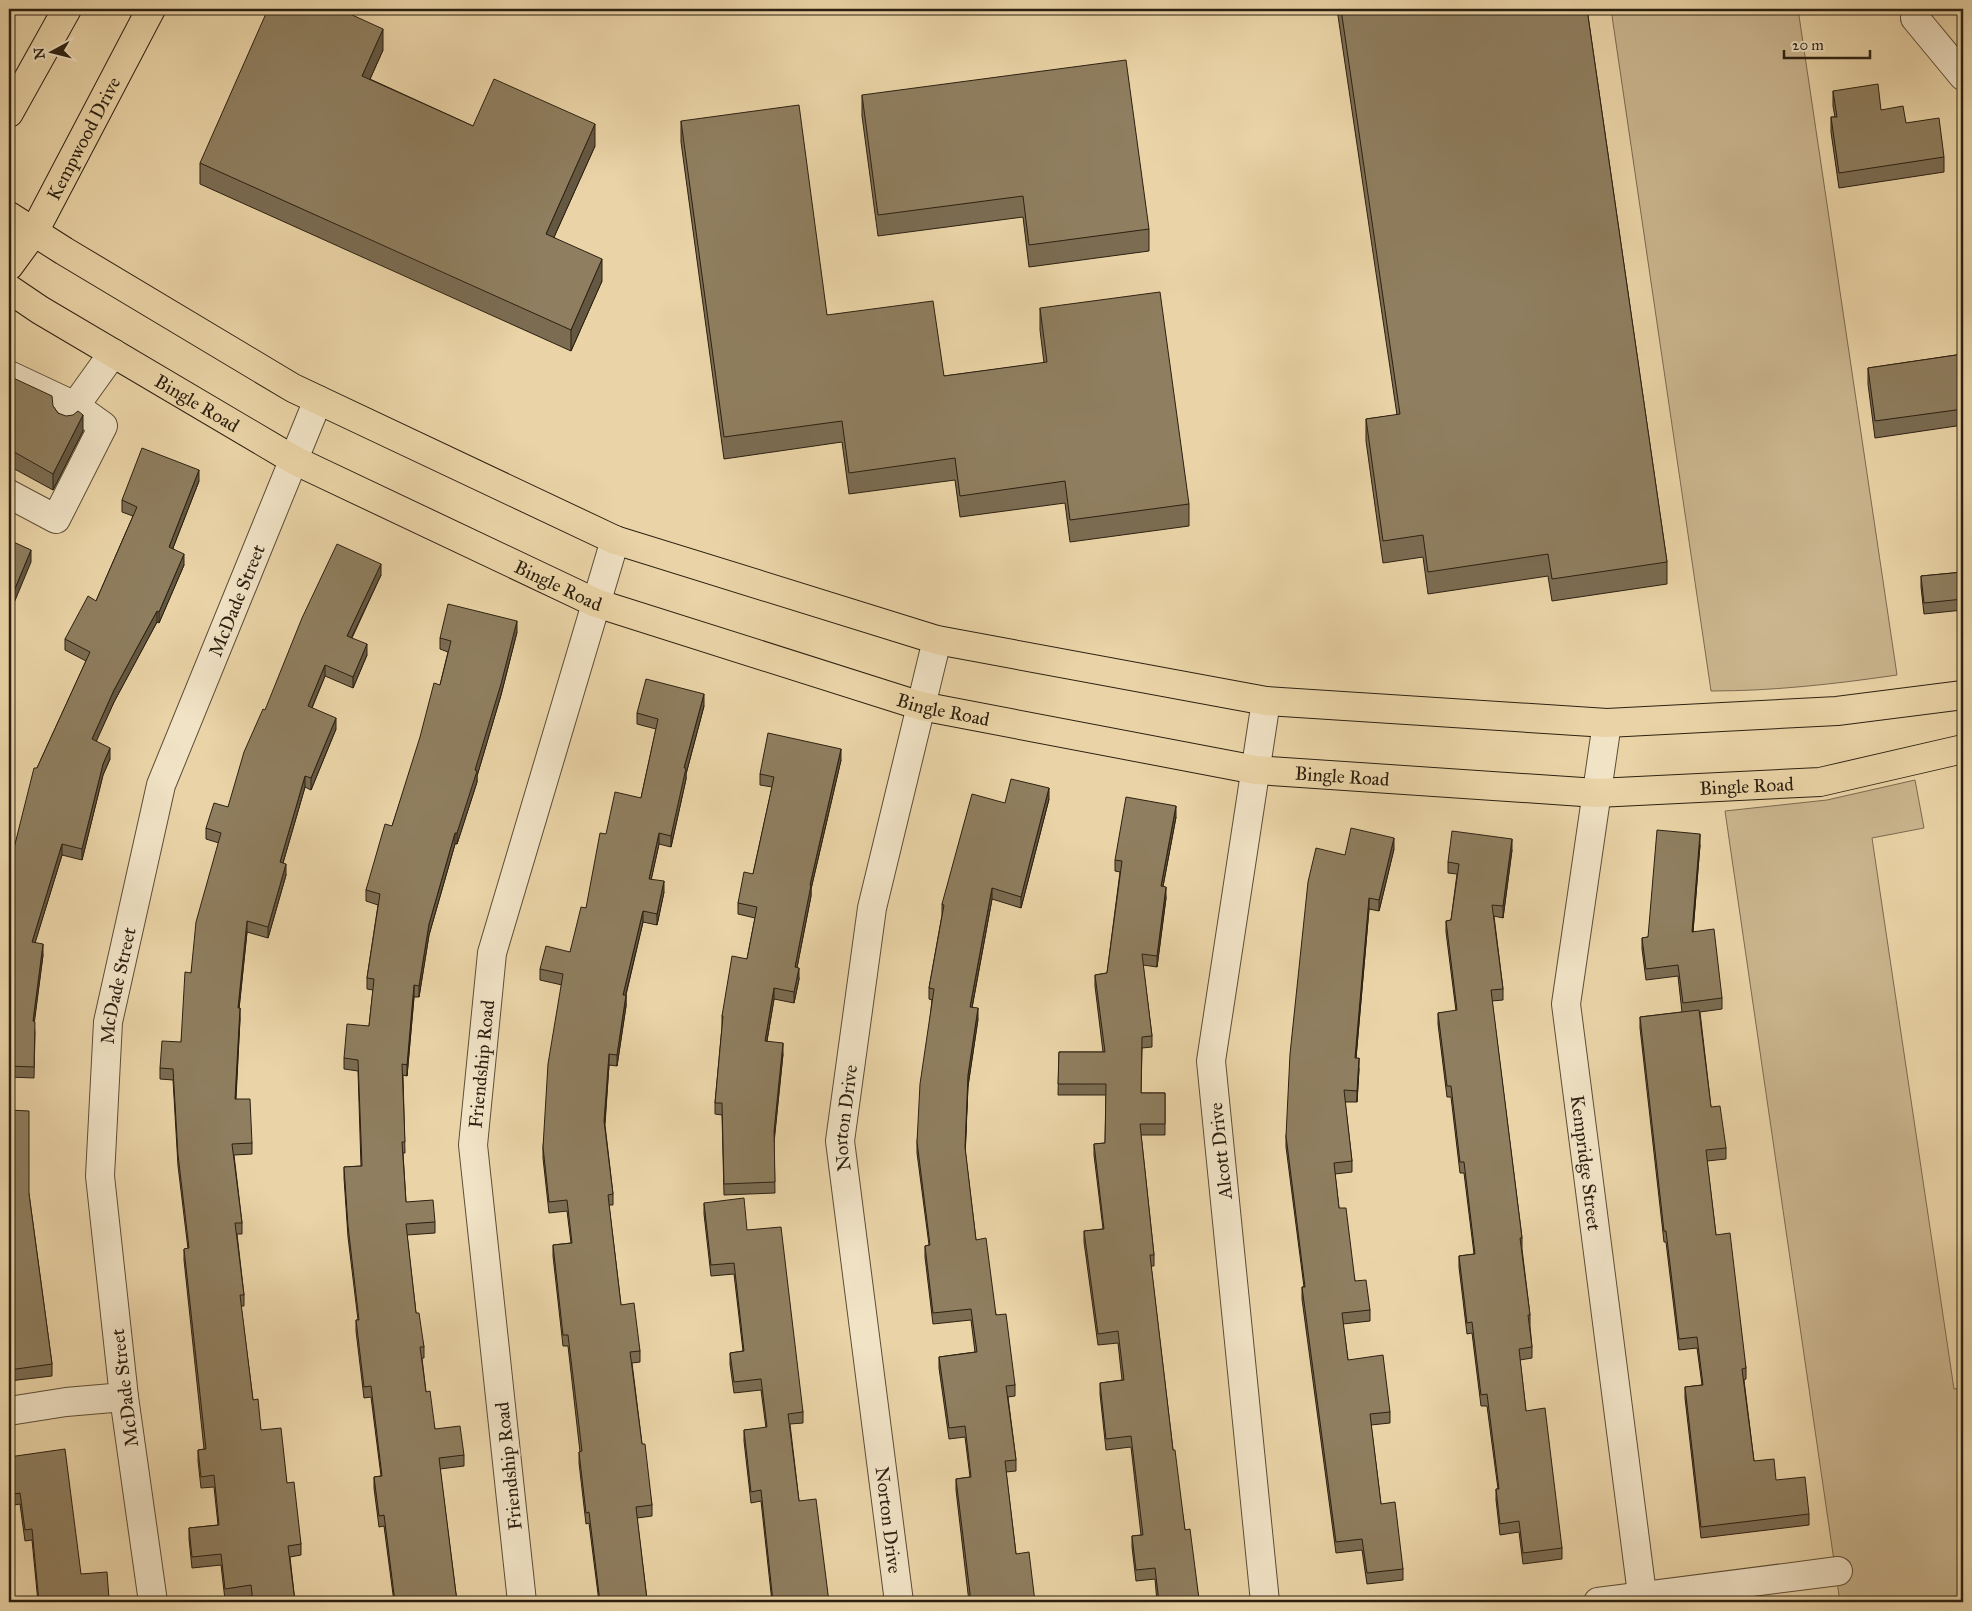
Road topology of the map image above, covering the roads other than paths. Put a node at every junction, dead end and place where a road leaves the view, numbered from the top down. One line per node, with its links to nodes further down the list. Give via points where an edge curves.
1 (67, 9): 5 (main road)
2 (151, 9): 7 (main road, Kempwood Drive)
3 (1916, 18): 4 (street)
4 (1963, 76)
5 (9, 113)
6 (9, 216): 7 (main road)
7 (34, 232): 8 (main road, Kempwood Drive); 12 (main road, via 284,383)
8 (9, 266)
9 (9, 289): 10 (main road, Bingle Road)
10 (113, 353): 13 (street); 14 (main road, Bingle Road)
11 (9, 375): 13 (street)
12 (318, 400): 14 (street, McDade Street); 16 (main road)
13 (71, 412): 15 (street, via 103,426 56,519)
14 (294, 460): 17 (main road, Bingle Road); 26 (street, McDade Street, via 161,785 108,1022 100,1176)
15 (22, 492)
16 (614, 540): 17 (street, Friendship Road); 18 (main road)
17 (596, 603): 21 (main road, Bingle Road); 31 (street, Friendship Road, via 492,953 473,1145)
18 (937, 640): 20 (main road); 21 (street, Norton Drive)
19 (1963, 695): 22 (main road, via 1837,711)
20 (1266, 701): 22 (main road); 24 (street, Alcott Drive)
21 (921, 706): 24 (main road, Bingle Road); 32 (street, Norton Drive, via 872,908 840,1141)
22 (1607, 723): 25 (street, Kempridge Street)
23 (1963, 749): 25 (main road, Bingle Road, via 1820,782)
24 (1256, 770): 25 (main road, Bingle Road); 33 (street, Alcott Drive, via 1211,1061)
25 (1597, 793): 29 (street, Kempridge Street, via 1566,1004)
26 (124, 1397): 27 (street); 30 (street, McDade Street)
27 (9, 1411)
28 (1838, 1570): 29 (street)
29 (1642, 1600): 34 (street)
30 (153, 1602)
31 (522, 1602)
32 (899, 1602)
33 (1265, 1602)
34 (1598, 1602)

